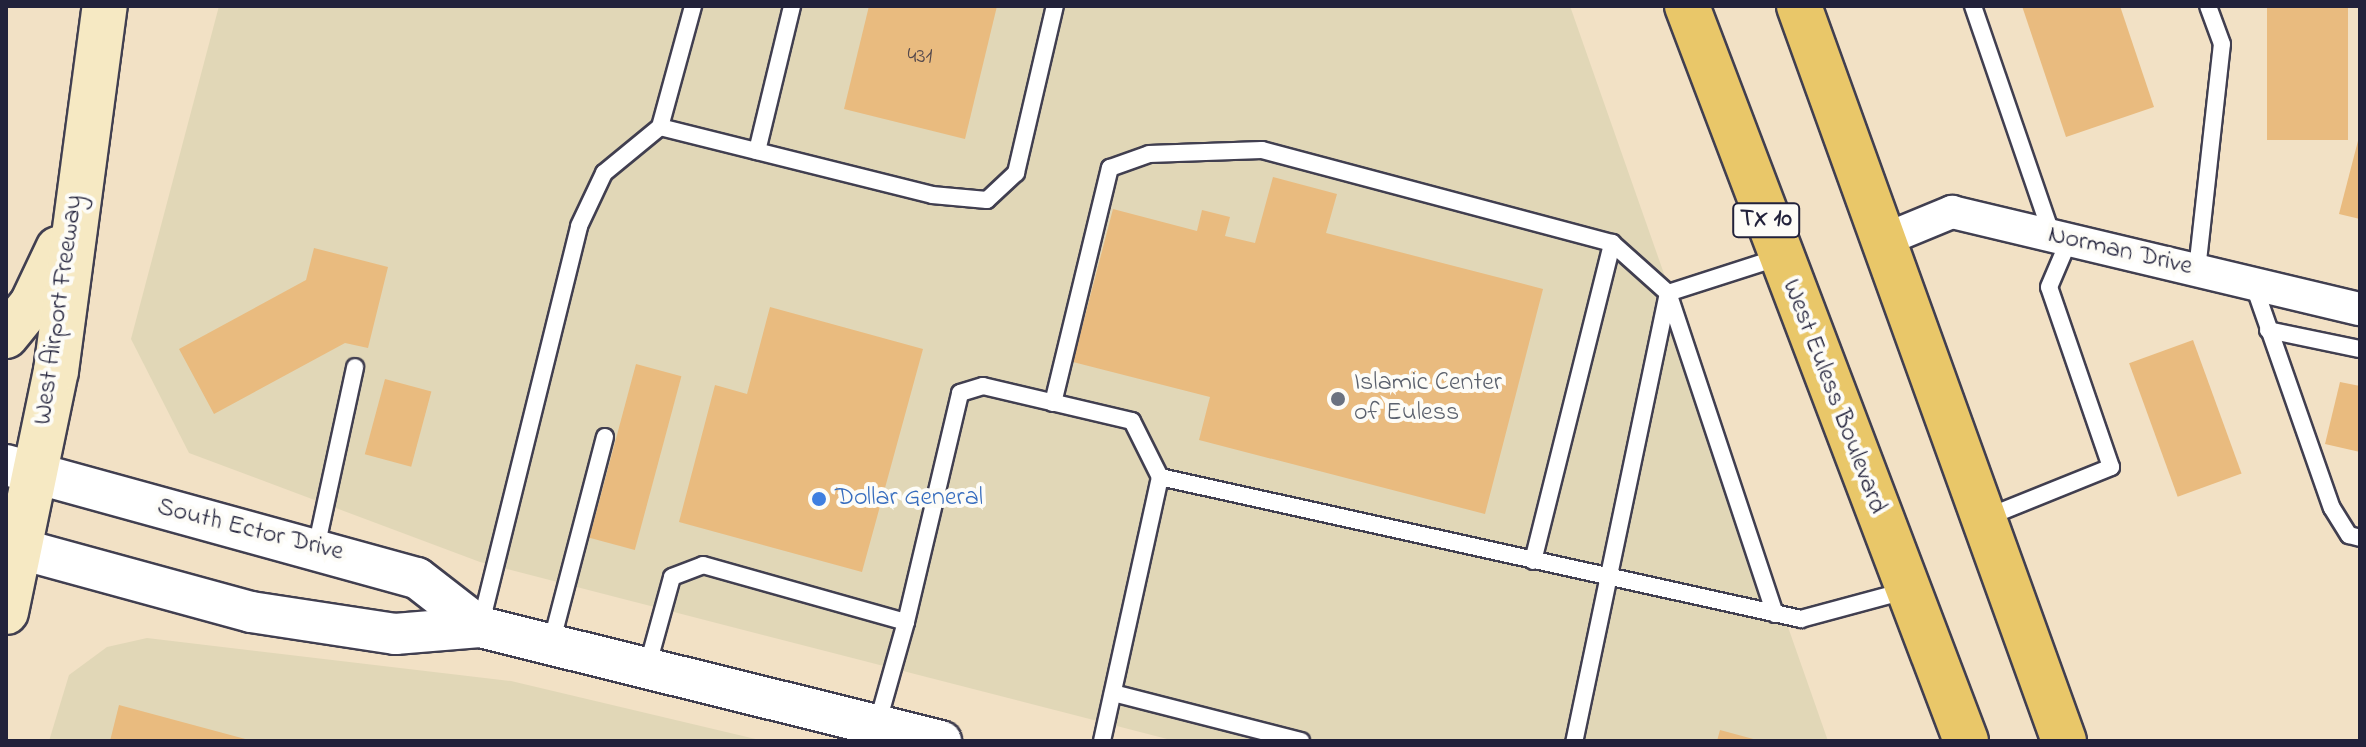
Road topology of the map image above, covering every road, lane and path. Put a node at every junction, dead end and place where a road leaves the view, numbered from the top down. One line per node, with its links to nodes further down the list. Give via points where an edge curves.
1 (105, 6): 11 (main road, West Airport Freeway)
2 (693, 6): 9 (lane)
3 (792, 6): 10 (lane)
4 (1055, 6): 10 (lane, via 1016,173 987,200 932,195)
5 (1687, 6): 15 (main road, West Euless Boulevard / TX 10)
6 (1799, 6): 13 (main road)
7 (1973, 6): 12 (lane)
8 (2208, 6): 16 (lane, via 2222,44)
9 (660, 127): 10 (lane); 38 (lane, via 604,173 579,226)
10 (757, 151)
11 (73, 218): 21 (main road, via 32,304); 26 (main road, West Airport Freeway, via 56,371)
12 (2060, 238): 13 (street, Norman Drive, via 1952,212); 16 (street, Norman Drive); 28 (lane, via 2049,287 2111,467)
13 (1884, 240): 28 (main road)
14 (1612, 243): 18 (lane); 24 (lane, via 1262,150 1149,154 1110,168); 32 (lane)
15 (1780, 257): 18 (lane); 34 (main road, West Euless Boulevard / TX 10)
16 (2197, 270): 17 (street, Norman Drive)
17 (2253, 283): 19 (street, Norman Drive); 20 (lane)
18 (1668, 293): 33 (lane); 36 (lane)
19 (2360, 309)
20 (2268, 330): 22 (lane); 29 (lane, via 2332,508 2349,535)
21 (6, 336)
22 (2360, 349)
23 (355, 367): 31 (lane)
24 (1053, 403): 27 (lane, via 1132,421); 37 (lane, via 983,386 960,393)
25 (605, 437): 39 (lane)
26 (20, 469): 30 (main road, West Airport Freeway); 31 (street, South Ector Drive)
27 (1160, 477): 32 (lane); 41 (lane)
28 (1984, 519): 48 (main road)
29 (2360, 538)
30 (13, 547): 35 (main road, West Airport Freeway); 38 (street, South Ector Drive, via 251,612 395,634)
31 (316, 548): 38 (street, South Ector Drive, via 417,578)
32 (1533, 561): 33 (lane)
33 (1609, 579): 36 (lane); 46 (lane)
34 (1908, 590): 36 (lane, via 1801,619); 47 (main road, West Euless Boulevard / TX 10)
35 (6, 612)
36 (1775, 614)
37 (906, 622): 40 (lane, via 703,565 672,577); 42 (lane)
38 (480, 627): 39 (street, South Ector Drive)
39 (551, 644): 40 (street, South Ector Drive)
40 (647, 668): 42 (street, South Ector Drive)
41 (1113, 693): 44 (lane); 45 (lane)
42 (877, 725): 43 (street, South Ector Drive)
43 (941, 741)
44 (1102, 741)
45 (1301, 741)
46 (1574, 741)
47 (1966, 741)
48 (2064, 741)

